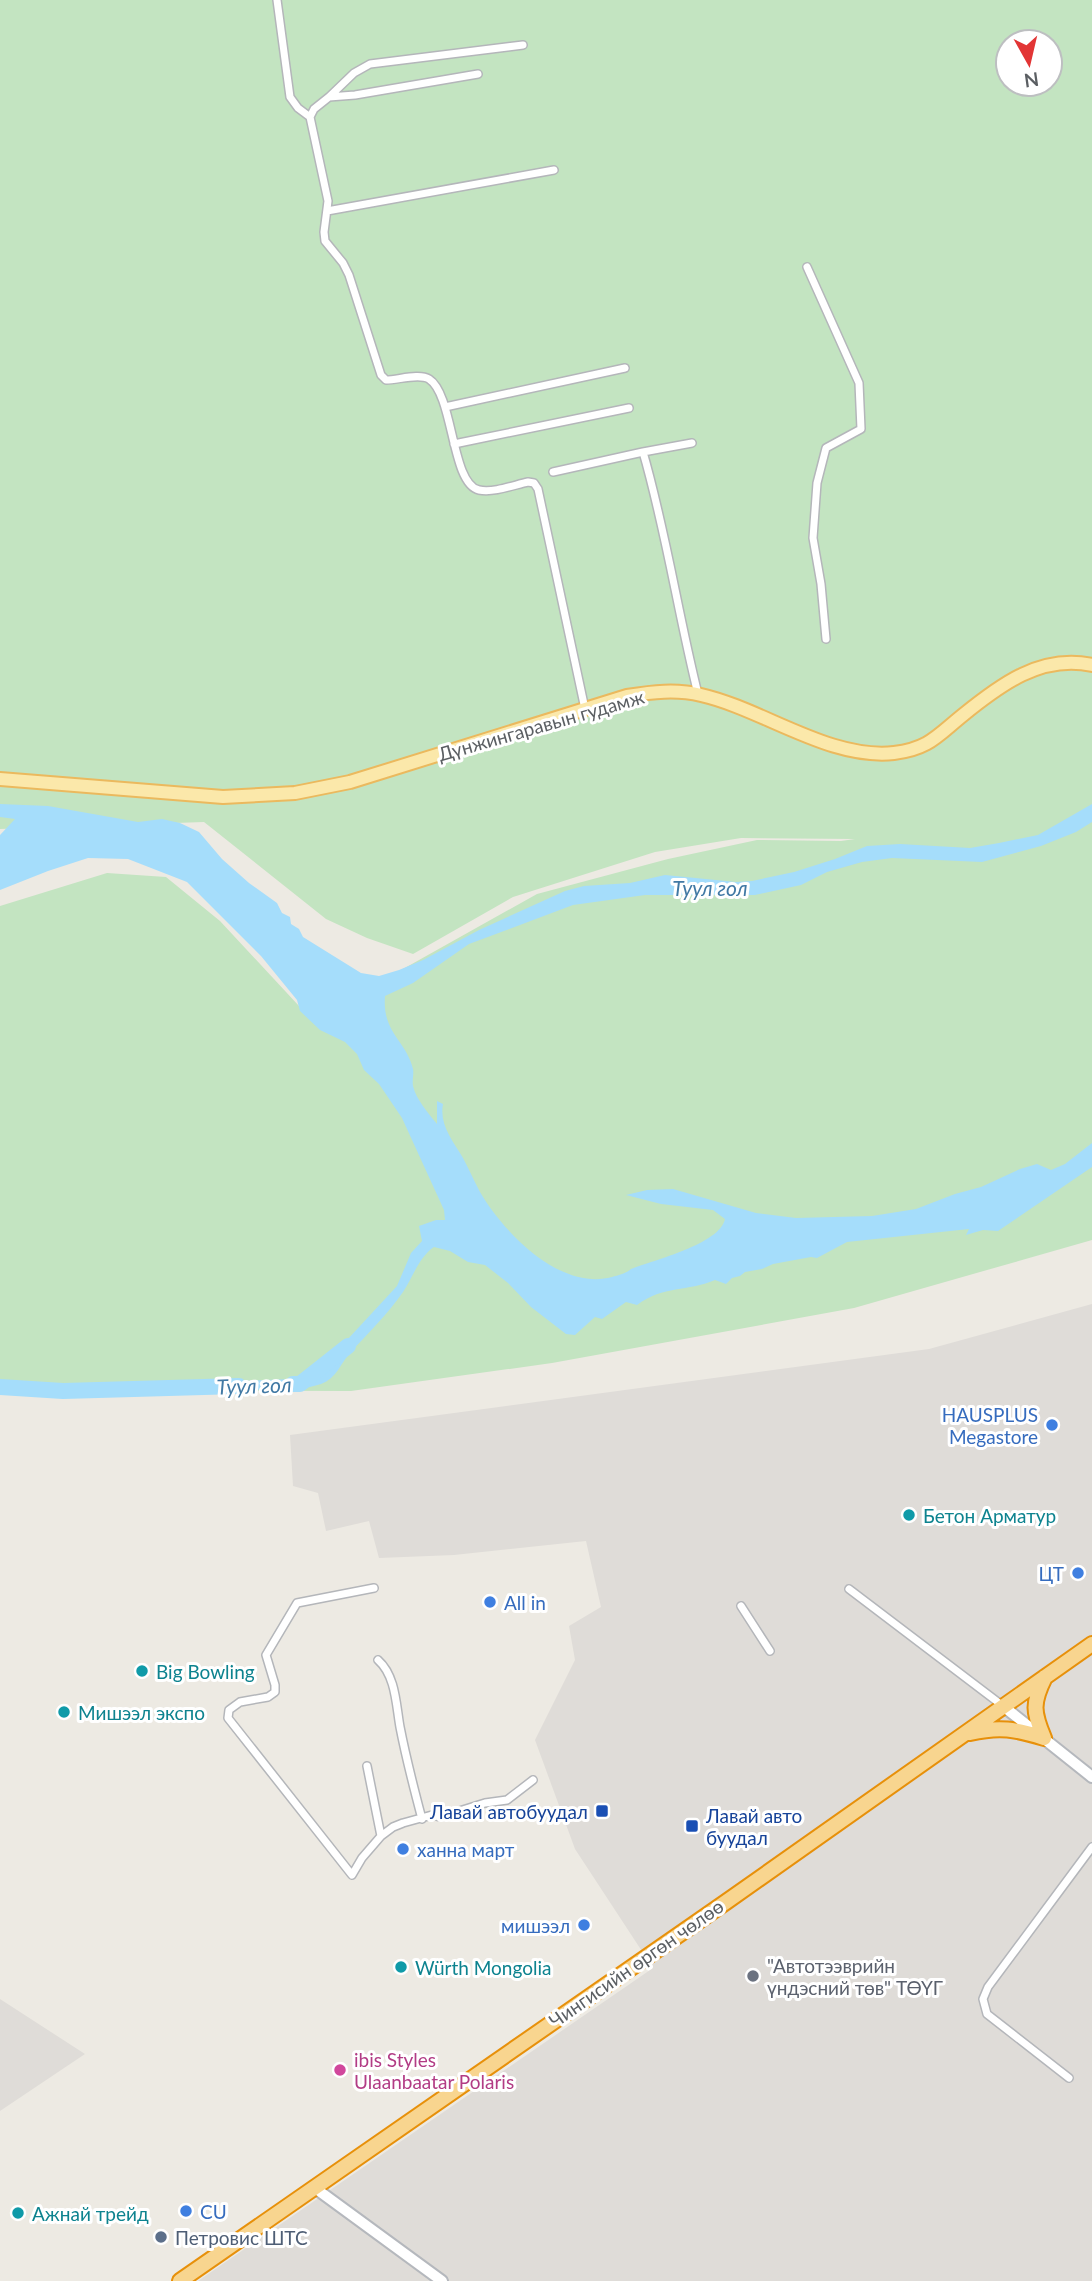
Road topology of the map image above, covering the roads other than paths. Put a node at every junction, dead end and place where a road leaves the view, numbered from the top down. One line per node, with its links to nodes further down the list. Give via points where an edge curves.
1 (277, 0): 5 (street, via 290,97)
2 (523, 45): 4 (street, via 370,64)
3 (478, 74): 4 (street)
4 (329, 97): 5 (street)
5 (310, 117): 7 (street, via 327,190)
6 (554, 170): 7 (street)
7 (327, 211): 10 (street, via 325,241 349,275 381,375 386,380 426,377)
8 (807, 267): 16 (street, via 859,383 861,429 826,448 817,483 813,538)
9 (625, 368): 10 (street)
10 (445, 407): 13 (street)
11 (628, 408): 13 (street)
12 (692, 443): 14 (street)
13 (454, 444): 19 (street, via 466,480 476,489 528,482 538,489)
14 (643, 452): 15 (street); 18 (street)
15 (553, 471)
16 (825, 639)
17 (1092, 665): 18 (main road, Дүнжингаравын гудамж, via 1066,663 1030,670 1001,685 936,740 896,753 837,746)
18 (698, 694): 19 (main road, Дүнжингаравын гудамж, via 649,693)
19 (585, 709): 20 (main road, Дүнжингаравын гудамж, via 350,782 295,793 223,797)
20 (0, 779)
21 (374, 1588): 35 (street, via 297,1603 266,1655 275,1692 240,1703 229,1710 228,1718 352,1875)
22 (849, 1589): 28 (street)
23 (741, 1606): 25 (street)
24 (1092, 1644): 27 (highway, Чингисийн өргөн чөлөө)
25 (770, 1651)
26 (378, 1660): 34 (street, via 395,1693)
27 (1045, 1677): 28 (highway, Чингисийн өргөн чөлөө); 30 (highway, via 1035,1712)
28 (1003, 1706): 29 (highway, Чингисийн өргөн чөлөө); 30 (street)
29 (963, 1734): 30 (highway, via 1005,1728); 38 (highway, Чингисийн өргөн чөлөө)
30 (1044, 1738): 32 (street)
31 (367, 1766): 35 (street)
32 (1092, 1777)
33 (533, 1780): 34 (street, via 507,1800)
34 (422, 1819): 35 (street, via 393,1827)
35 (381, 1836)
36 (1092, 1847): 37 (street, via 983,1999 987,2014)
37 (1069, 2078)
38 (315, 2188): 39 (highway, Чингисийн өргөн чөлөө); 40 (street)
39 (180, 2281)
40 (442, 2281)

